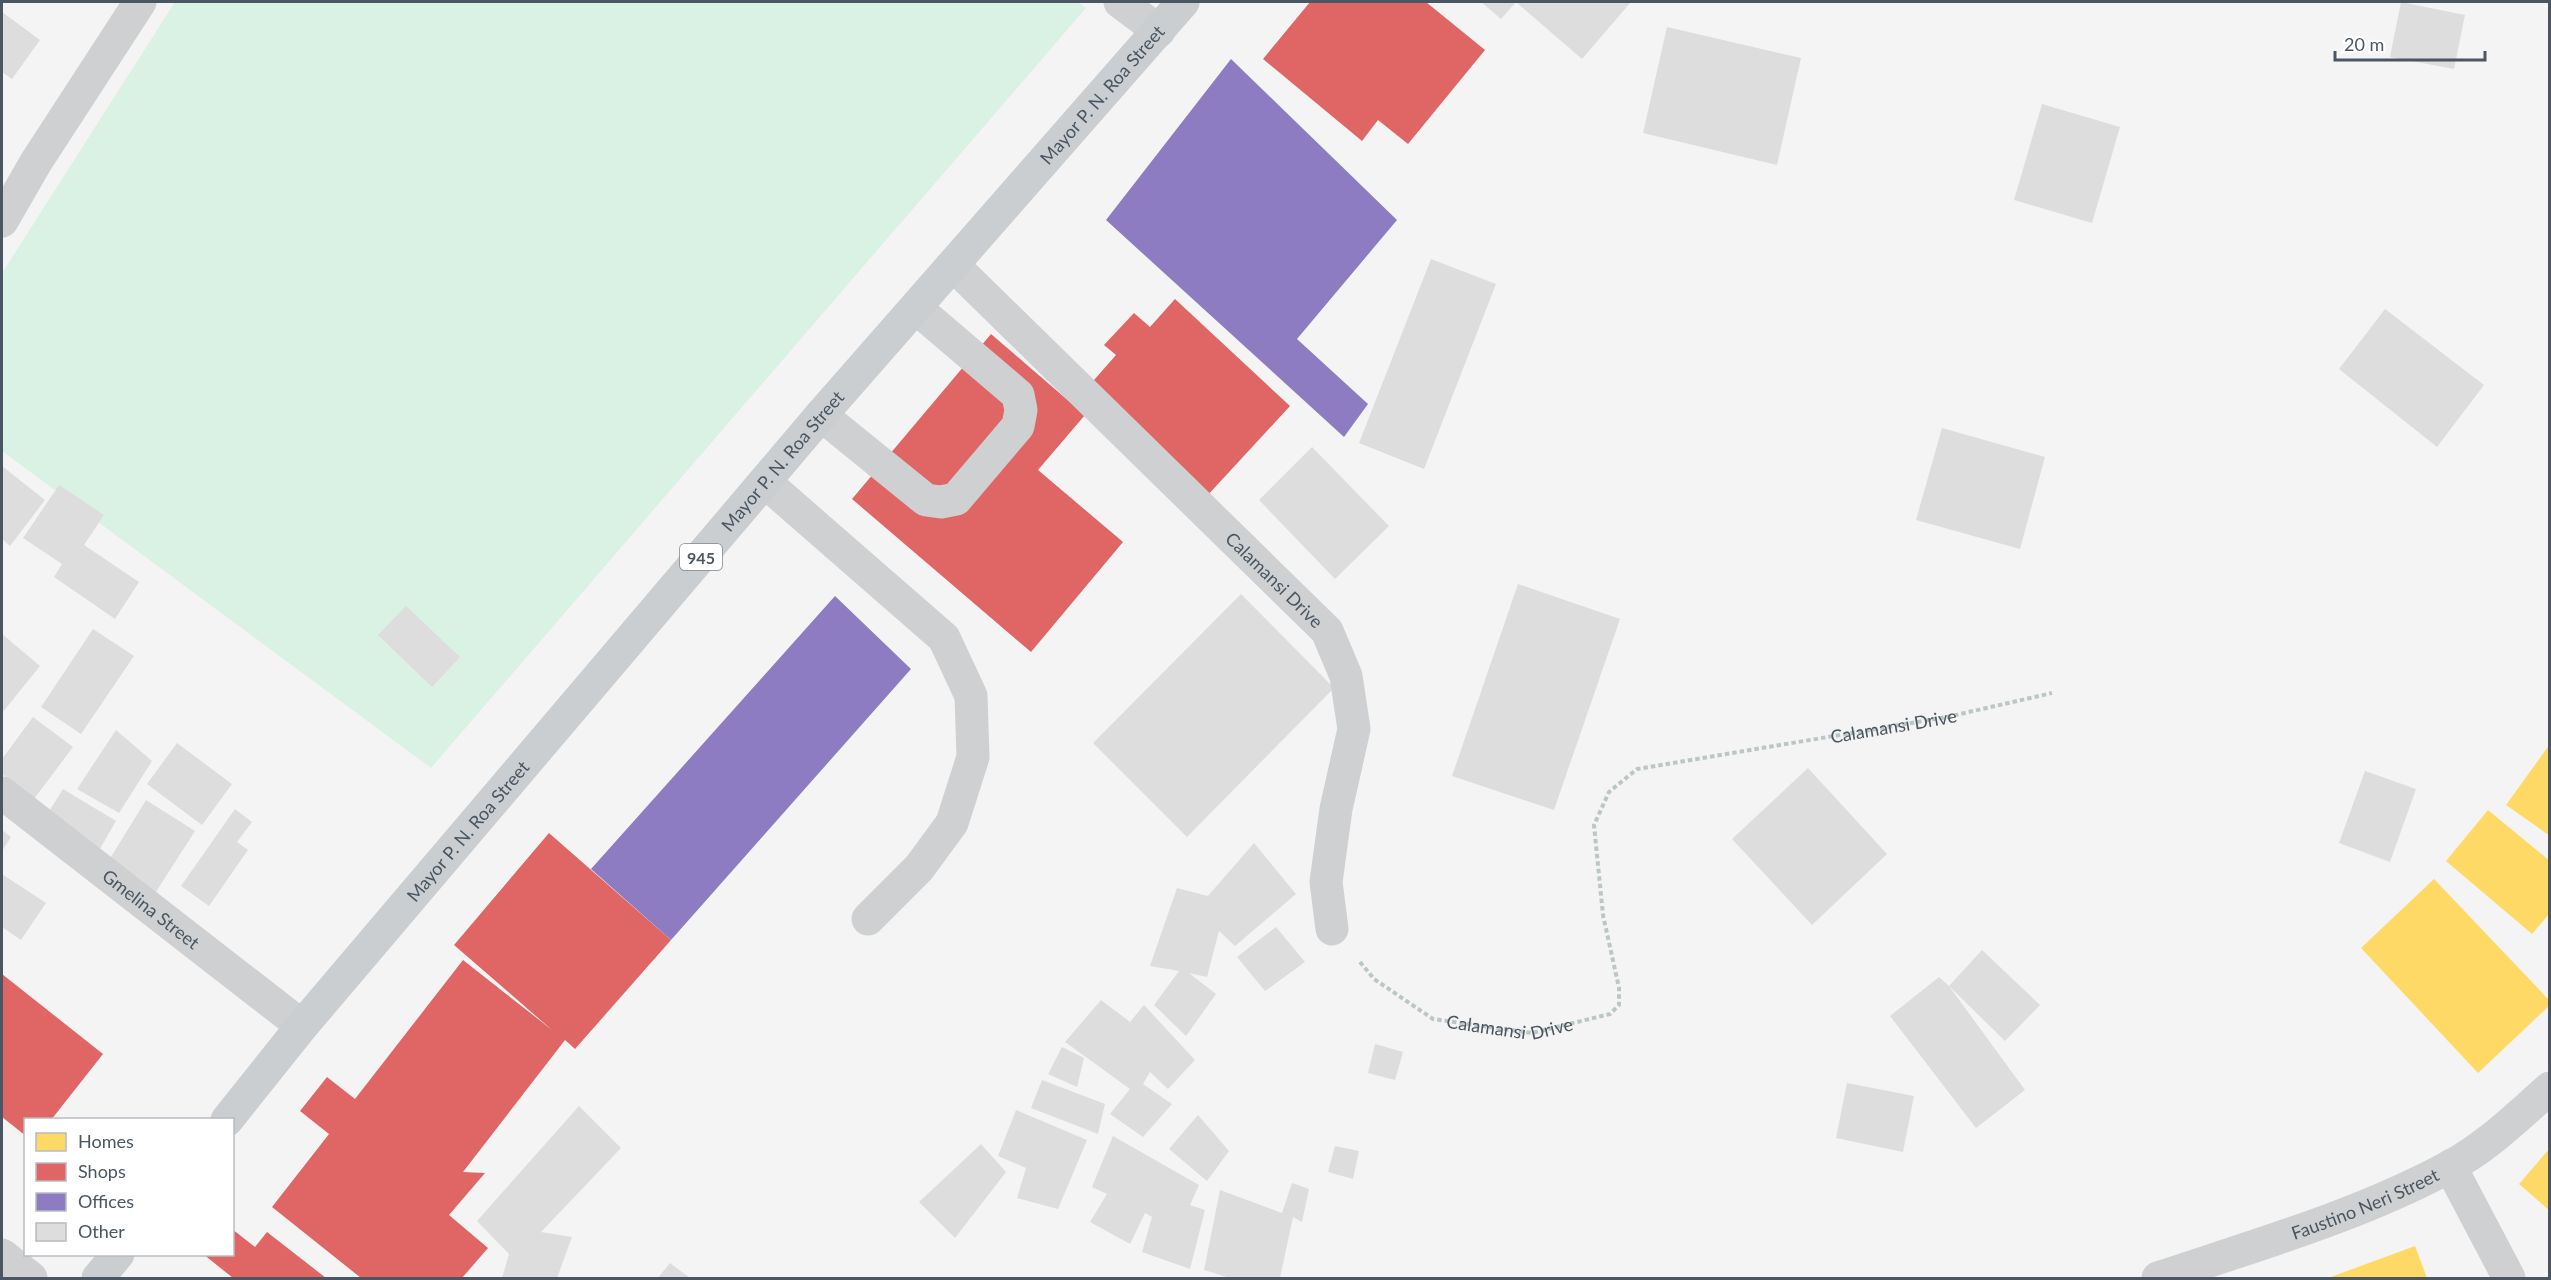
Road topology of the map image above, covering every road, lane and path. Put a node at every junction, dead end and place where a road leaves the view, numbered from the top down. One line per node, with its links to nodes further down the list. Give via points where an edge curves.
1 (140, 2): 5 (street)
2 (1120, 2): 4 (street)
3 (1183, 2): 4 (main road, Mayor P. N. Roa Street / 945)
4 (1159, 31): 6 (main road, Mayor P. N. Roa Street / 945)
5 (2, 221)
6 (953, 265): 7 (main road, Mayor P. N. Roa Street / 945); 13 (street, Calamansi Drive, via 1327,631 1347,676 1354,729 1336,809 1326,882)
7 (916, 308): 8 (main road, Mayor P. N. Roa Street / 945); 8 (street, via 1018,395 1018,426 956,499 926,500)
8 (821, 416): 9 (main road, Mayor P. N. Roa Street / 945)
9 (765, 482): 12 (street, via 944,638 971,696 973,757 952,823 919,868); 14 (main road, Mayor P. N. Roa Street / 945)
10 (2052, 693): 13 (path, Calamansi Drive, via 1947,717 1637,769 1609,792 1594,825 1603,915 1619,988 1619,1005 1610,1014 1532,1033 1433,1019 1374,979)
11 (2, 793): 14 (street, Gmelina Street)
12 (868, 920)
13 (1332, 929)
14 (302, 1026): 16 (main road, Mayor P. N. Roa Street / 945)
15 (2550, 1088): 17 (street, Faustino Neri Street, via 2501,1131)
16 (227, 1118)
17 (2450, 1166): 22 (street, Faustino Neri Street, via 2331,1218); 23 (street)
18 (2, 1255): 20 (street)
19 (116, 1256): 21 (main road)
20 (31, 1278)
21 (98, 1278)
22 (2158, 1278)
23 (2509, 1278)

